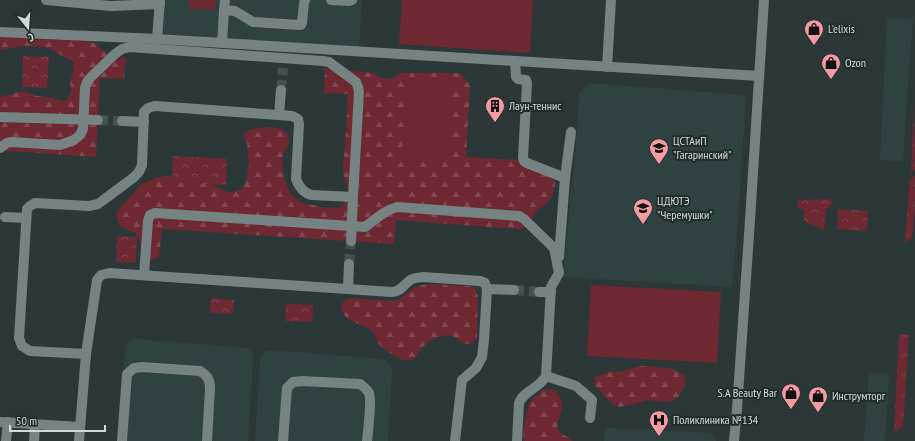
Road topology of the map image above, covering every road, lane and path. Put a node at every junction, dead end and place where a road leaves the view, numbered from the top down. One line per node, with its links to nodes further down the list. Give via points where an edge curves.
1 (46, 0): 7 (lane, via 111,6)
2 (305, 0): 8 (lane, via 301,25 253,22)
3 (331, 0): 4 (lane)
4 (352, 0)
5 (611, 0): 13 (lane)
6 (764, 0): 14 (lane)
7 (160, 2): 10 (lane)
8 (225, 5): 11 (lane)
9 (0, 32): 10 (lane)
10 (157, 40): 11 (lane)
11 (222, 43): 12 (lane)
12 (515, 61): 13 (lane); 24 (lane, via 516,77 526,80 527,83 524,161)
13 (607, 67): 14 (lane)
14 (759, 76): 53 (lane)
15 (281, 90): 16 (lane)
16 (279, 115): 21 (lane, via 155,106 144,112); 25 (lane, via 292,116 298,119 300,124 296,179 302,189 312,195)
17 (0, 117): 18 (lane)
18 (84, 119): 19 (lane); 23 (lane, via 80,135 68,143 60,145 11,142); 25 (lane, via 87,82 115,54 130,47 283,63 329,62 356,82 359,92)
19 (98, 120)
20 (122, 121): 21 (lane)
21 (144, 122): 27 (lane, via 142,165 133,178 98,204 89,206 36,203 27,209)
22 (571, 132): 24 (lane)
23 (0, 148)
24 (565, 178): 31 (lane)
25 (353, 197): 28 (lane)
26 (5, 217): 27 (lane)
27 (26, 218): 38 (lane, via 19,338 22,346 30,351)
28 (351, 226): 29 (lane); 31 (lane, via 366,227 384,212 397,207 519,216 554,248); 32 (lane, via 155,213 150,215 148,221)
29 (350, 241)
30 (349, 264): 33 (lane)
31 (558, 271): 37 (lane)
32 (144, 275): 33 (lane); 38 (lane, via 109,273 101,275 97,280)
33 (348, 289): 34 (lane, via 397,291 411,280 423,277 480,282 485,283)
34 (487, 289): 35 (lane); 51 (lane, via 482,357 476,368 462,380)
35 (514, 290)
36 (539, 292): 37 (lane)
37 (551, 292): 39 (lane)
38 (86, 354): 43 (lane)
39 (546, 376): 40 (lane, via 576,386 592,400); 52 (lane, via 544,381 520,399)
40 (590, 418)
41 (4, 422): 42 (lane); 44 (lane)
42 (35, 424): 43 (lane); 45 (lane)
43 (80, 427): 46 (lane)
44 (6, 441)
45 (34, 441)
46 (79, 441)
47 (122, 441): 48 (lane, via 127,374 134,368 142,367 200,371 207,375 210,381)
48 (207, 441)
49 (283, 441): 50 (lane, via 287,388 293,382 302,380 360,384 366,389 370,395)
50 (367, 441)
51 (455, 441)
52 (517, 441)
53 (734, 441)

